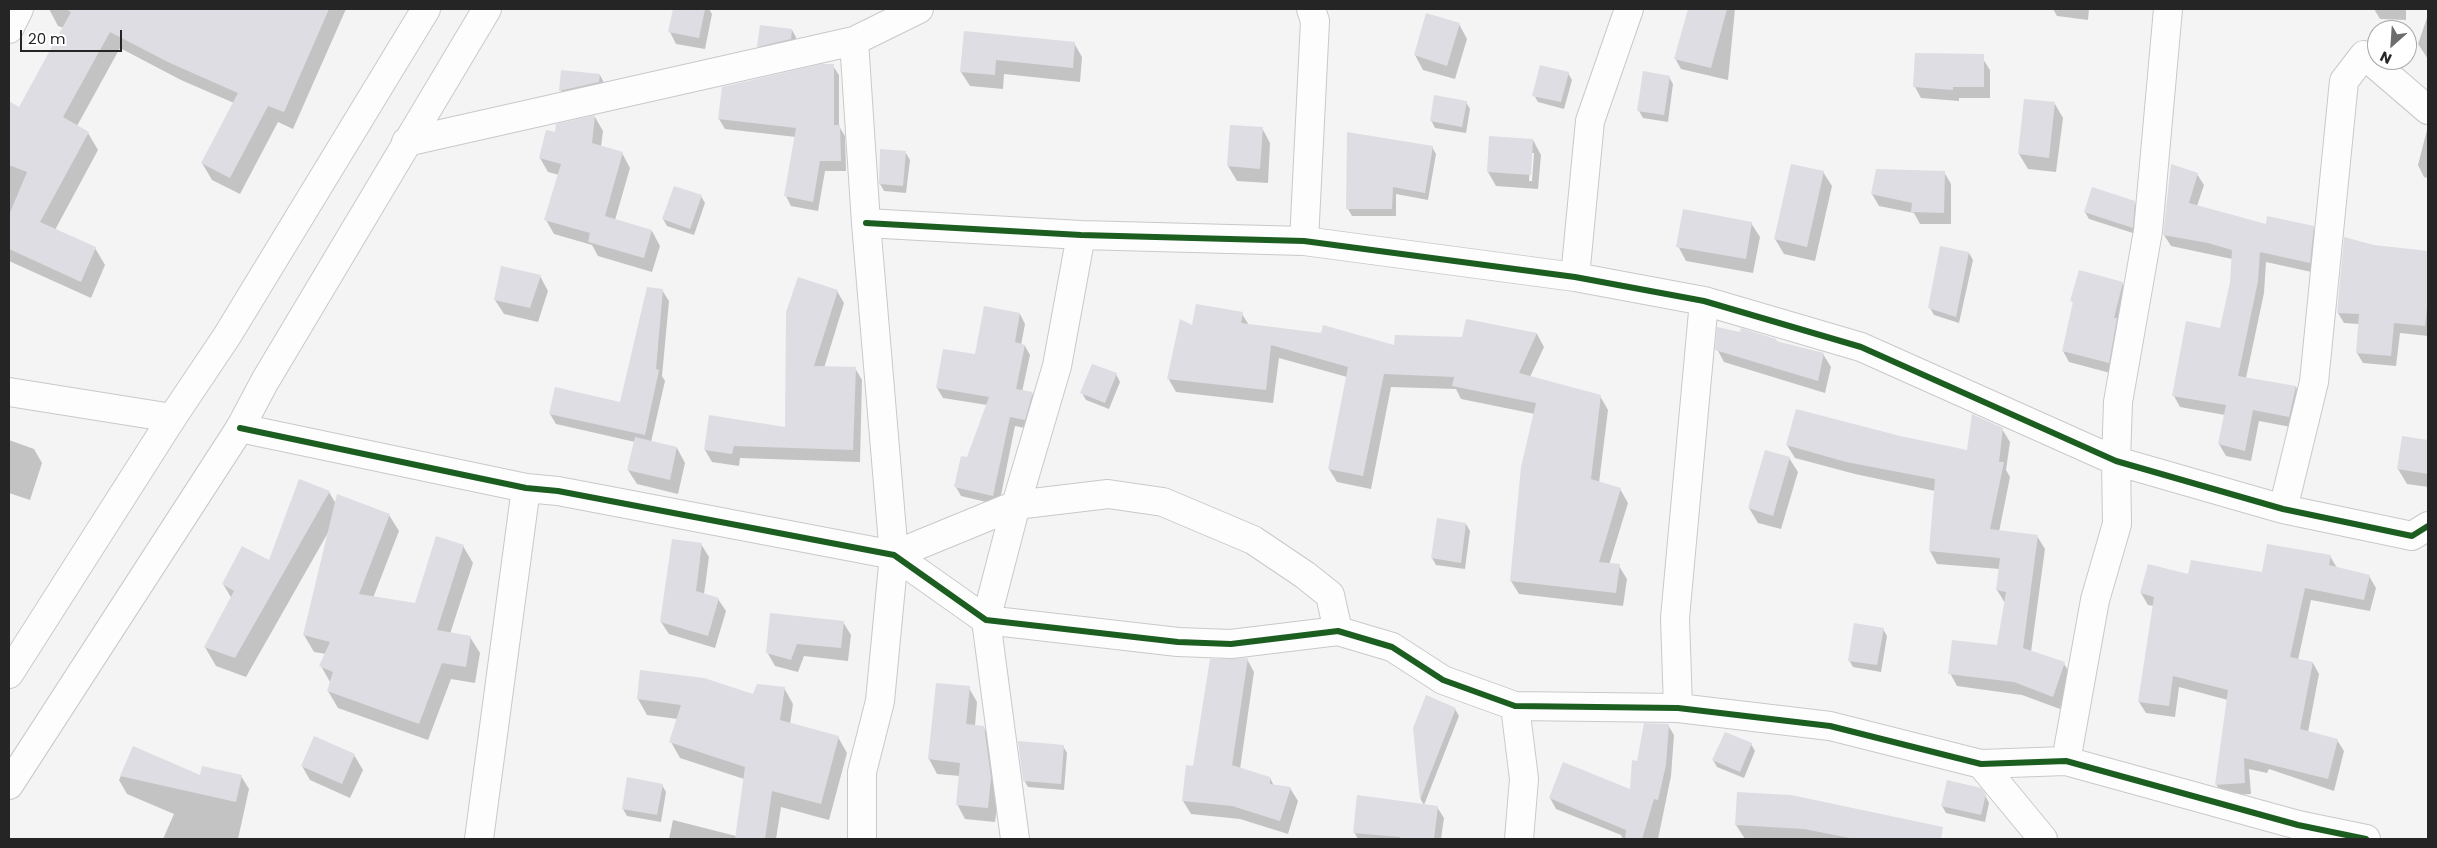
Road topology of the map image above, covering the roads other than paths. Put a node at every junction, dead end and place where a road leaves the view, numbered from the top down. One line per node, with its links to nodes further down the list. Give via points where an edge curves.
1 (19, 9): 8 (street)
2 (426, 9): 18 (street, via 227,336)
3 (487, 9): 11 (street)
4 (919, 9): 9 (street)
5 (1311, 9): 14 (street, via 1315,21)
6 (1628, 9): 15 (street, via 1590,121)
7 (2168, 9): 20 (street, via 2148,231 2118,402)
8 (9, 29)
9 (854, 42): 11 (street); 12 (street)
10 (2428, 110): 23 (street, via 2364,55 2344,81 2314,382)
11 (406, 142): 19 (street)
12 (866, 223): 13 (street); 25 (street)
13 (1081, 235): 14 (street); 22 (street, via 1057,366)
14 (1304, 241): 15 (street)
15 (1575, 277): 16 (street)
16 (1704, 301): 20 (street, via 1861,347); 30 (street, via 1675,618)
17 (9, 392): 18 (street)
18 (172, 418): 28 (street)
19 (240, 428): 21 (street); 33 (street)
20 (2116, 461): 23 (street); 31 (street, via 2117,524 2095,600)
21 (526, 488): 25 (street, via 558,491); 34 (street)
22 (1016, 505): 25 (street); 26 (street); 27 (street, via 1108,494 1163,502 1253,540 1305,575 1330,595)
23 (2283, 509): 24 (street, via 2412,536)
24 (2428, 526)
25 (894, 555): 26 (street); 35 (street, via 880,701 862,772)
26 (986, 620): 27 (street, via 1178,642 1231,644); 36 (street)
27 (1338, 631): 29 (street, via 1392,647 1443,680)
28 (9, 674)
29 (1515, 706): 30 (street); 37 (street, via 1524,779)
30 (1678, 708): 32 (street, via 1830,726)
31 (2066, 762): 32 (street); 39 (street, via 2298,825)
32 (1981, 764): 38 (street)
33 (9, 785)
34 (479, 839)
35 (862, 839)
36 (1015, 839)
37 (1519, 839)
38 (2043, 839)
39 (2366, 839)

